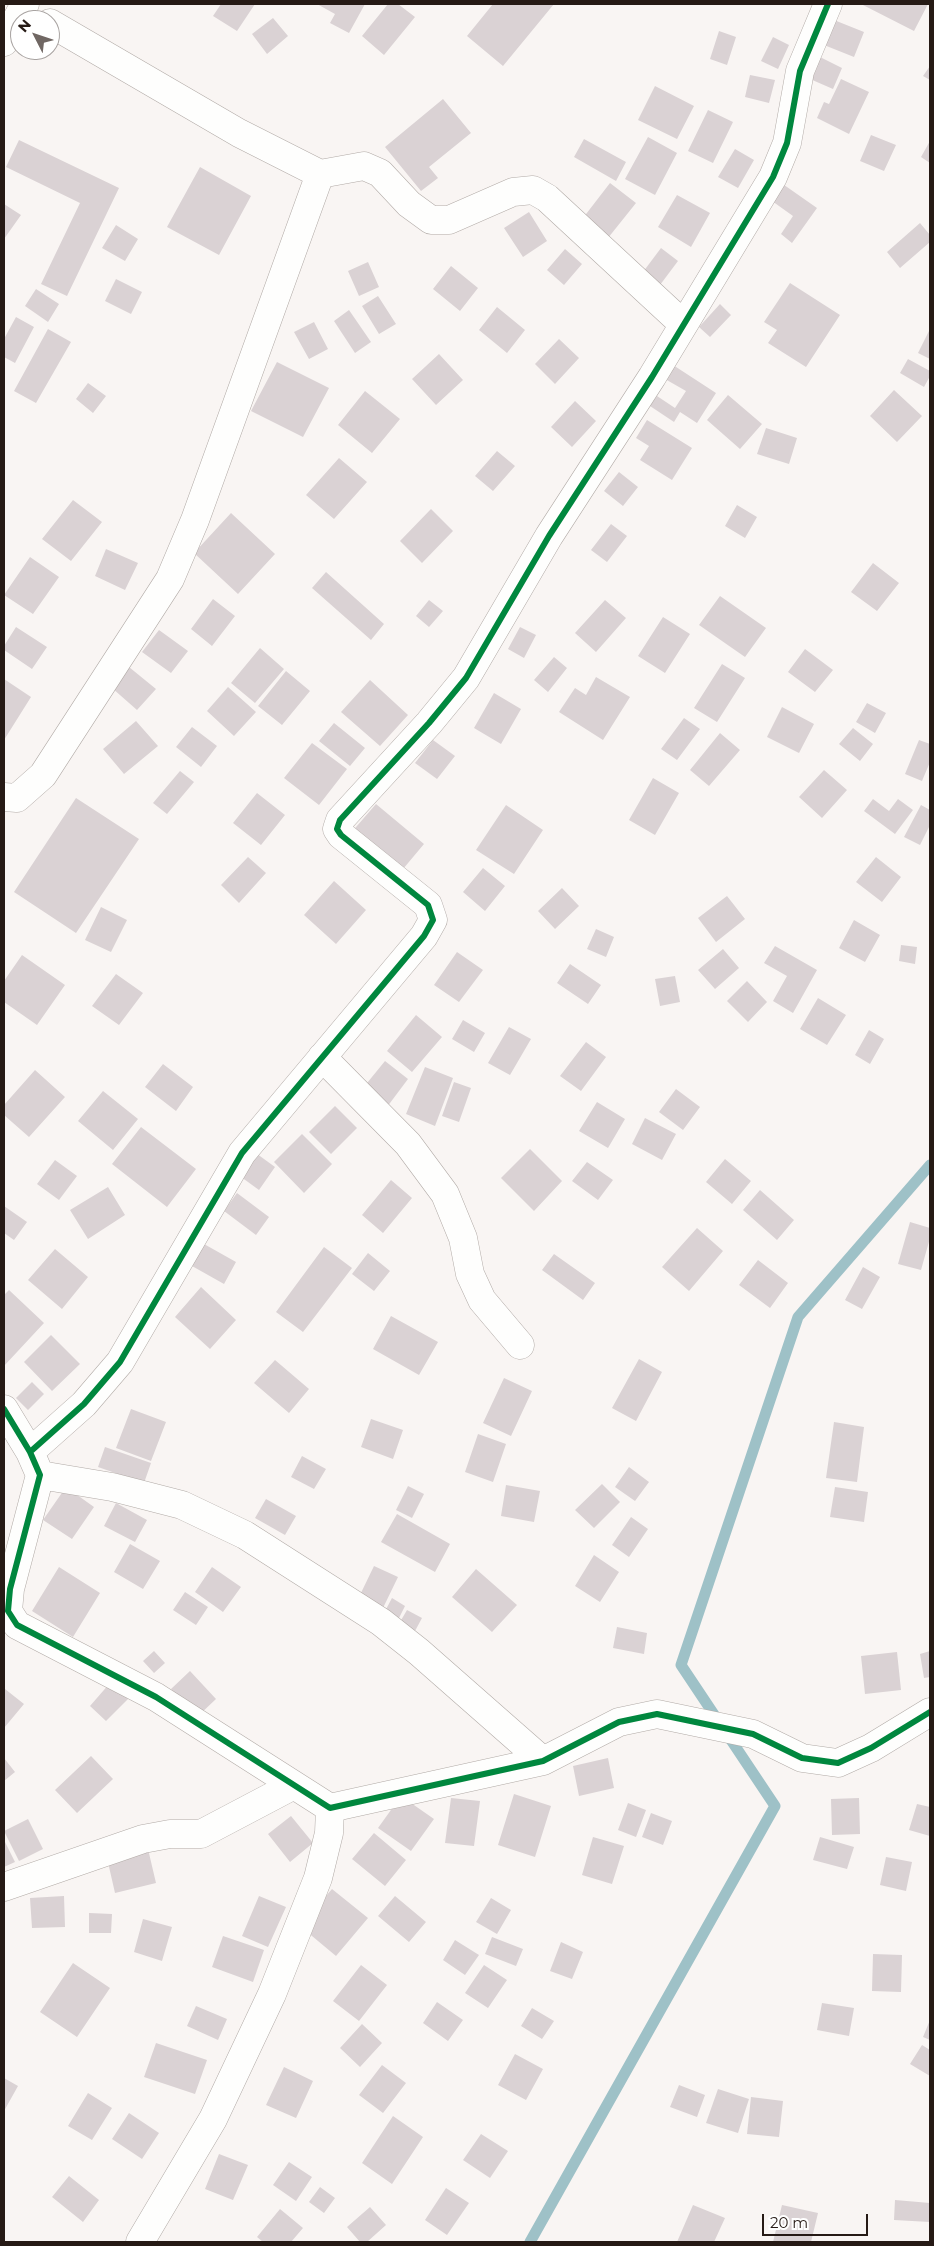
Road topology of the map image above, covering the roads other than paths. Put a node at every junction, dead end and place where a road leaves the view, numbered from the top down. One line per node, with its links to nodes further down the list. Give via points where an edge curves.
1 (828, 4): 6 (street, via 800,71 788,143 773,177)
2 (27, 9): 4 (street)
3 (60, 29): 5 (street, via 239,133)
4 (4, 42)
5 (320, 174): 6 (street, via 364,166 380,173 409,204 431,220 449,220 513,192 533,190 547,198); 7 (street, via 195,520 170,578 43,775 17,798)
6 (683, 324): 8 (street, via 549,536 466,678 340,820 337,829 340,834 428,905 433,920 424,936)
7 (4, 797)
8 (322, 1056): 9 (street, via 408,1144 445,1194 463,1238 470,1274 482,1300); 11 (street, via 242,1153 120,1362)
9 (520, 1345)
10 (4, 1409): 11 (street)
11 (35, 1464): 13 (street, via 182,1505 245,1535 381,1622); 14 (street, via 10,1589 8,1611 17,1625 156,1697)
12 (930, 1712): 13 (street, via 871,1748 838,1763 802,1758 753,1734 657,1714 619,1722)
13 (543, 1761): 15 (street)
14 (294, 1785): 15 (street); 16 (street, via 201,1834 170,1834 143,1839)
15 (330, 1808): 17 (street, via 329,1832 318,1878 272,1994 213,2119)
16 (4, 1888)
17 (140, 2242)

